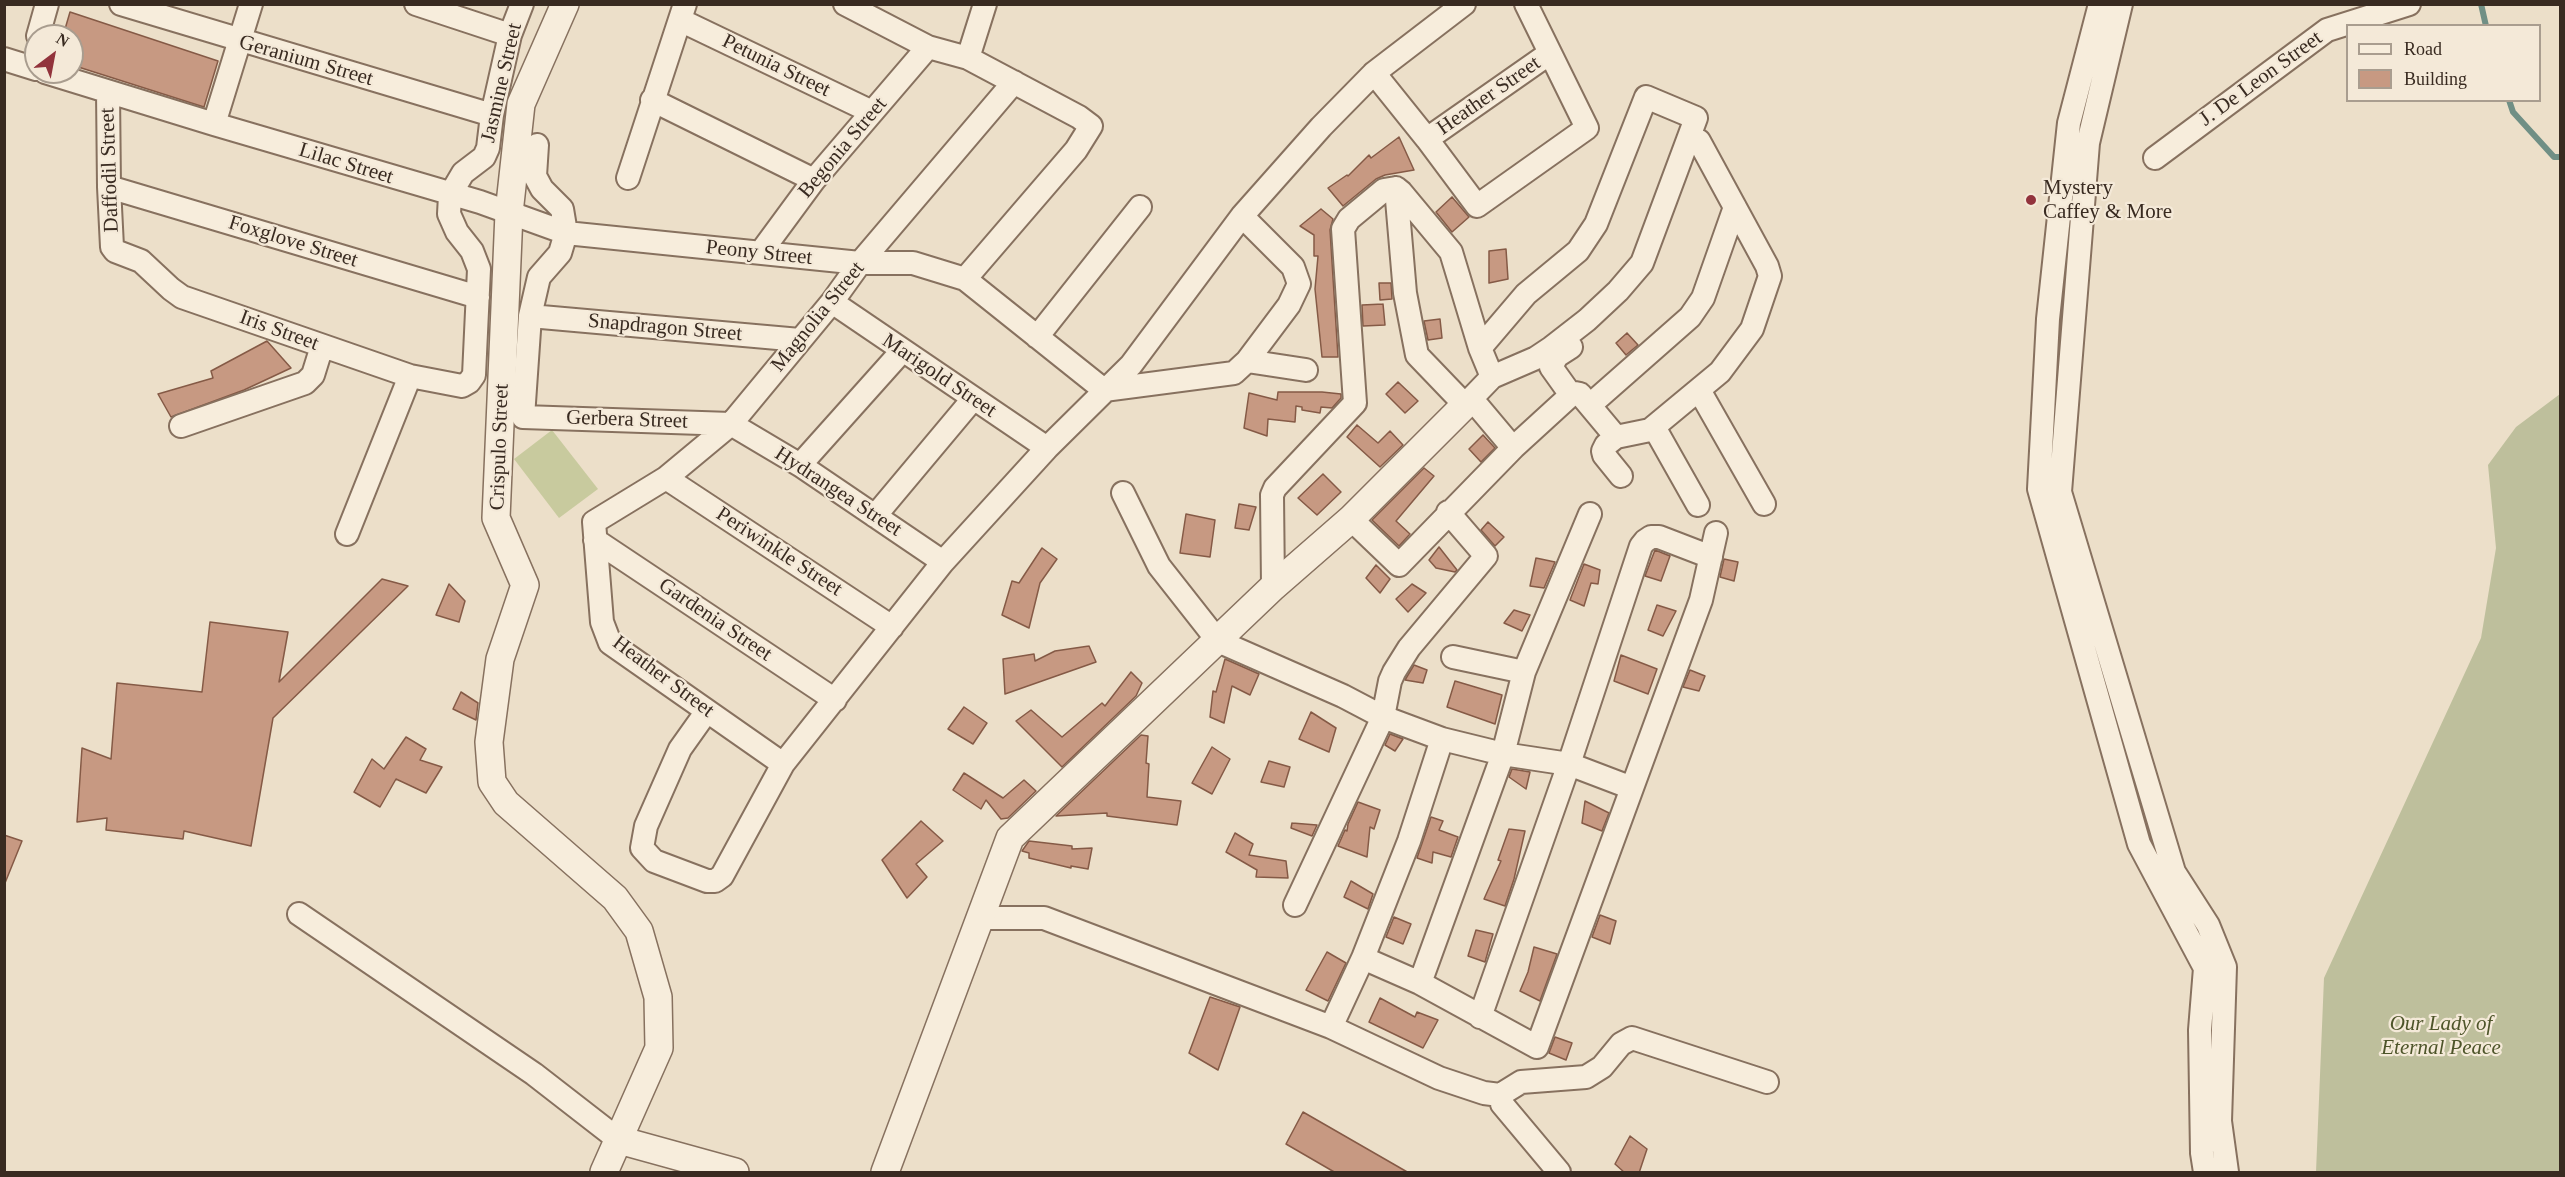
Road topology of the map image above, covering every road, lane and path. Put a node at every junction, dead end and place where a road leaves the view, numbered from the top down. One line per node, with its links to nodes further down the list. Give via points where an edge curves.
1 (47, 4): 15 (street)
2 (121, 4): 17 (street, Geranium Street)
3 (251, 4): 17 (street)
4 (416, 4): 16 (street)
5 (522, 4): 16 (street, Jasmine Street)
6 (565, 4): 41 (street, Crispulo Street, via 520,104)
7 (845, 4): 18 (street)
8 (985, 4): 20 (street)
9 (1464, 4): 23 (street)
10 (1526, 4): 19 (street)
11 (2100, 4): 113 (street, via 2069,123 2048,319 2039,489 2139,844 2205,968 2200,1030)
12 (2121, 4): 114 (street, via 2088,143 2060,492 2174,872 2208,925 2225,967 2220,1121)
13 (2409, 4): 33 (street, J. De Leon Street, via 2327,30)
14 (683, 12): 27 (street); 28 (street, Petunia Street)
15 (41, 24)
16 (510, 35): 29 (street, Jasmine Street)
17 (239, 42): 29 (street, Geranium Street); 30 (street)
18 (928, 47): 20 (street); 28 (street, Begonia Street)
19 (1550, 53): 31 (street, Heather Street); 31 (street, via 1587,128 1477,206)
20 (968, 58): 24 (street)
21 (4, 59): 22 (street, Lilac Street)
22 (24, 65)
23 (1374, 74): 31 (street); 42 (street)
24 (1014, 82): 46 (street, Magnolia Street); 47 (street, via 1091,126 1076,150)
25 (83, 84): 26 (street, Lilac Street)
26 (108, 92): 30 (street, Lilac Street); 36 (street, Daffodil Street)
27 (652, 100): 34 (street); 35 (street)
28 (872, 112): 35 (street, Begonia Street)
29 (492, 115): 38 (street, Jasmine Street, via 489,148 484,157 463,173)
30 (214, 124): 38 (street, Lilac Street)
31 (1427, 139)
32 (537, 145): 43 (street, via 535,176 562,209)
33 (2155, 158)
34 (628, 178)
35 (814, 180): 45 (street, Begonia Street)
36 (109, 187): 44 (street, Daffodil Street); 48 (street, Foxglove Street)
37 (1396, 188): 54 (street, via 1451,252); 64 (street, via 1405,293 1417,355); 86 (street, via 1384,190 1349,219 1343,229 1355,403 1275,488)
38 (450, 195): 41 (street, Lilac Street); 48 (street, via 449,214 479,269)
39 (1140, 207): 51 (street)
40 (1735, 207): 61 (street, via 1770,276 1752,329 1720,372); 63 (street, via 1703,298 1690,317); 63 (street, via 1699,141 1651,269 1580,341 1557,356 1551,367)
41 (509, 213): 43 (street, Peony Street); 108 (street, Crispulo Street, via 496,518 525,585 500,659 489,742 492,782 506,803 615,898 639,931 658,997 659,1048)
42 (1242, 216): 56 (street, via 1293,267 1299,284); 60 (street, via 1131,365)
43 (566, 233): 45 (street, Peony Street); 50 (street, via 560,253 539,277)
44 (112, 247): 53 (street, Iris Street, via 119,254 141,261 182,297)
45 (761, 252): 46 (street, Peony Street)
46 (860, 263): 47 (street, Peony Street, via 913,262); 49 (street, Magnolia Street)
47 (965, 279): 51 (street, Peony Street)
48 (478, 297): 58 (street, Iris Street, via 474,375 469,382 462,386)
49 (832, 303): 52 (street, Magnolia Street); 55 (street, Marigold Street)
50 (530, 316): 52 (street, Snapdragon Street); 65 (street, Gerbera Street, via 523,417)
51 (1037, 336): 60 (street, Peony Street)
52 (800, 340): 65 (street, Magnolia Street)
53 (322, 346): 58 (street, Iris Street); 66 (street, via 313,375 305,383)
54 (1480, 348): 59 (street); 59 (street, via 1526,294 1578,251 1596,224 1646,97 1696,118 1642,263 1587,320 1551,348)
55 (902, 351): 62 (street, Marigold Street); 71 (street)
56 (1247, 361): 57 (street); 60 (street, via 1234,373)
57 (1306, 370)
58 (410, 376): 83 (street)
59 (1492, 377): 64 (street)
60 (1104, 390): 69 (street)
61 (1699, 390): 67 (street); 76 (street)
62 (973, 399): 69 (street, Marigold Street); 79 (street)
63 (1580, 400): 68 (street); 70 (street)
64 (1468, 401): 70 (street); 80 (street)
65 (731, 424): 71 (street, Hydrangea Street); 73 (street, Magnolia Street)
66 (181, 426)
67 (1654, 427): 68 (street); 75 (street)
68 (1616, 437): 72 (street, via 1603,450)
69 (1047, 448): 85 (street)
70 (1513, 448): 77 (street)
71 (800, 465): 79 (street, Hydrangea Street)
72 (1621, 476)
73 (666, 478): 81 (street, Magnolia Street); 87 (street, Periwinkle Street)
74 (1123, 493): 88 (street, via 1159,566)
75 (1698, 504)
76 (1764, 504)
77 (1448, 512): 80 (street, via 1399,565); 93 (street, via 1486,556 1409,648 1390,681)
78 (1590, 514): 90 (street)
79 (875, 516): 85 (street, Hydrangea Street)
80 (1351, 519): 86 (street)
81 (595, 531): 91 (street, Gardenia Street); 92 (street, Heather Street, via 602,622 610,643)
82 (1716, 533): 84 (street)
83 (346, 534)
84 (1711, 557): 97 (street, via 1659,537 1645,540); 98 (street, via 1701,600)
85 (943, 562): 87 (street)
86 (1273, 588): 88 (street)
87 (892, 627): 91 (street)
88 (1218, 641): 93 (street); 101 (street, via 1010,837)
89 (1453, 657): 90 (street)
90 (1524, 672): 95 (street)
91 (835, 700): 96 (street)
92 (706, 711): 96 (street, Heather Street); 96 (street, via 680,749 646,826 642,848 654,861 716,881)
93 (1383, 717): 94 (street); 99 (street)
94 (1442, 739): 95 (street); 102 (street, via 1409,841)
95 (1503, 754): 97 (street); 103 (street)
96 (783, 764)
97 (1569, 764): 98 (street); 104 (street)
98 (1632, 788): 104 (street, via 1537,1047)
99 (1295, 904)
100 (299, 914): 108 (street, via 534,1074)
101 (982, 918): 105 (street, via 1044,918); 111 (street)
102 (1363, 958): 103 (street); 105 (street)
103 (1420, 983): 104 (street)
104 (1480, 1017)
105 (1331, 1027): 107 (street, via 1439,1078)
106 (1767, 1082): 107 (street, via 1632,1038 1587,1077 1521,1082)
107 (1500, 1095): 112 (street, via 1502,1104)
108 (619, 1140): 109 (street, Crispulo Street); 110 (street)
109 (604, 1173)
110 (735, 1173)
111 (885, 1173)
112 (1559, 1173)
113 (2205, 1173)
114 (2227, 1173)

